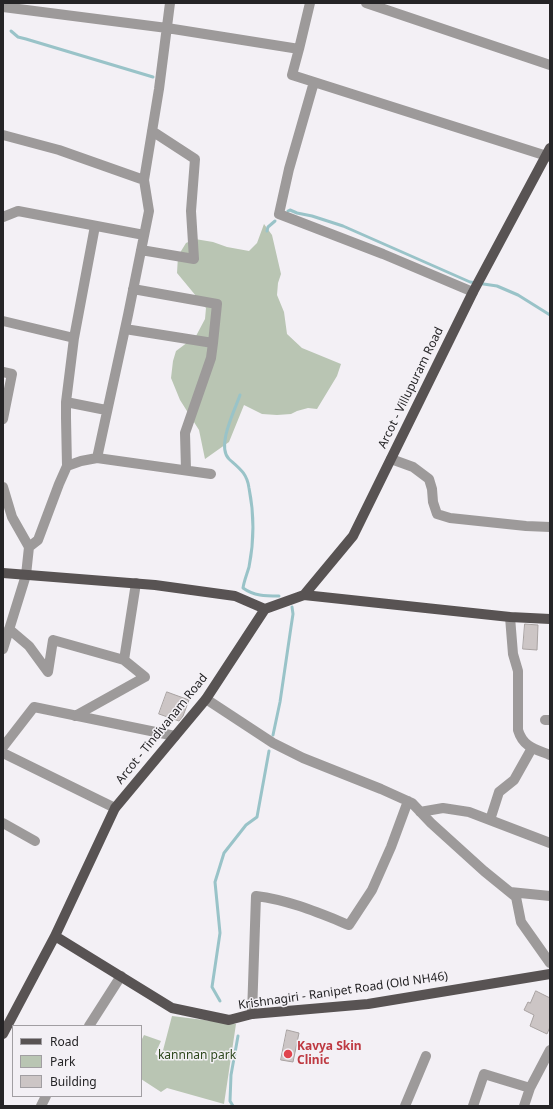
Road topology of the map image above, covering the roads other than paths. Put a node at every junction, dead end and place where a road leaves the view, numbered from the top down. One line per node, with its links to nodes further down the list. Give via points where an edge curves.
1 (170, 3): 5 (street)
2 (310, 3): 6 (street)
3 (366, 3): 7 (street)
4 (3, 7): 5 (street)
5 (167, 28): 6 (street); 9 (street)
6 (299, 49): 8 (street, via 292,75)
7 (550, 65)
8 (314, 82): 11 (street); 18 (street, via 279,214)
9 (152, 131): 12 (street); 16 (street, via 195,160 192,211 194,259)
10 (3, 135): 12 (street, via 59,150)
11 (549, 154): 18 (main road, Arcot - Villupuram Road)
12 (144, 180): 15 (street, via 149,211)
13 (3, 217): 14 (street, via 18,211)
14 (95, 226): 15 (street); 21 (street)
15 (144, 235): 16 (street)
16 (141, 250): 17 (street)
17 (133, 289): 20 (street); 22 (street, via 217,304)
18 (473, 292): 28 (main road, Arcot - Villupuram Road)
19 (3, 321): 21 (street)
20 (125, 329): 22 (street); 25 (street)
21 (74, 338): 24 (street)
22 (213, 343): 30 (street, via 211,358 185,433)
23 (3, 372): 26 (street, via 12,374)
24 (66, 402): 25 (street); 29 (street)
25 (106, 410): 27 (street)
26 (3, 419)
27 (97, 458): 29 (street); 30 (street)
28 (391, 458): 33 (street, via 413,467 429,479 437,514 450,518); 38 (main road, Arcot - Villupuram Road, via 353,536)
29 (67, 466): 34 (street, via 38,540)
30 (186, 470): 31 (street)
31 (211, 474)
32 (3, 487): 34 (street, via 12,517)
33 (550, 527)
34 (29, 547): 36 (street)
35 (3, 573): 36 (main road)
36 (26, 575): 37 (main road); 42 (street)
37 (136, 583): 39 (main road, via 235,596); 44 (street)
38 (304, 595): 39 (main road); 40 (main road)
39 (265, 609): 45 (main road, Arcot - Tindivanam Road)
40 (510, 617): 41 (main road); 49 (street, via 513,654 518,671 518,730 520,738)
41 (550, 619)
42 (9, 629): 43 (street); 44 (street, via 29,646 48,672 53,640)
43 (3, 649)
44 (124, 660): 46 (street, via 145,677)
45 (206, 699): 47 (main road, Arcot - Tindivanam Road); 52 (street, via 273,743)
46 (75, 716): 47 (street); 48 (street, via 34,707)
47 (175, 736): 53 (main road, Arcot - Tindivanam Road)
48 (3, 747)
49 (532, 748): 51 (street); 55 (street, via 514,780 499,792)
50 (3, 753): 53 (street)
51 (550, 755)
52 (408, 802): 54 (street); 65 (street, via 372,890 349,925 303,907 274,898 256,896)
53 (115, 808): 61 (main road, Arcot - Tindivanam Road)
54 (420, 812): 55 (street, via 443,808 469,812); 59 (street)
55 (490, 820): 58 (street)
56 (3, 823): 57 (street)
57 (35, 841)
58 (550, 843)
59 (510, 892): 60 (street); 62 (street, via 516,897 521,922)
60 (550, 896)
61 (55, 936): 64 (main road, Krishnagiri - Ranipet Road (Old NH46)); 67 (main road)
62 (550, 963)
63 (550, 974): 65 (main road, Krishnagiri - Ranipet Road (Old NH46), via 368,1004)
64 (121, 976): 65 (main road, Krishnagiri - Ranipet Road (Old NH46), via 172,1008 229,1020); 66 (street)
65 (252, 1014)
66 (90, 1025)
67 (3, 1034)
68 (550, 1050): 70 (street)
69 (426, 1056): 71 (street)
70 (530, 1088): 72 (street, via 484,1074); 73 (street)
71 (405, 1106)
72 (473, 1106)
73 (524, 1106)

